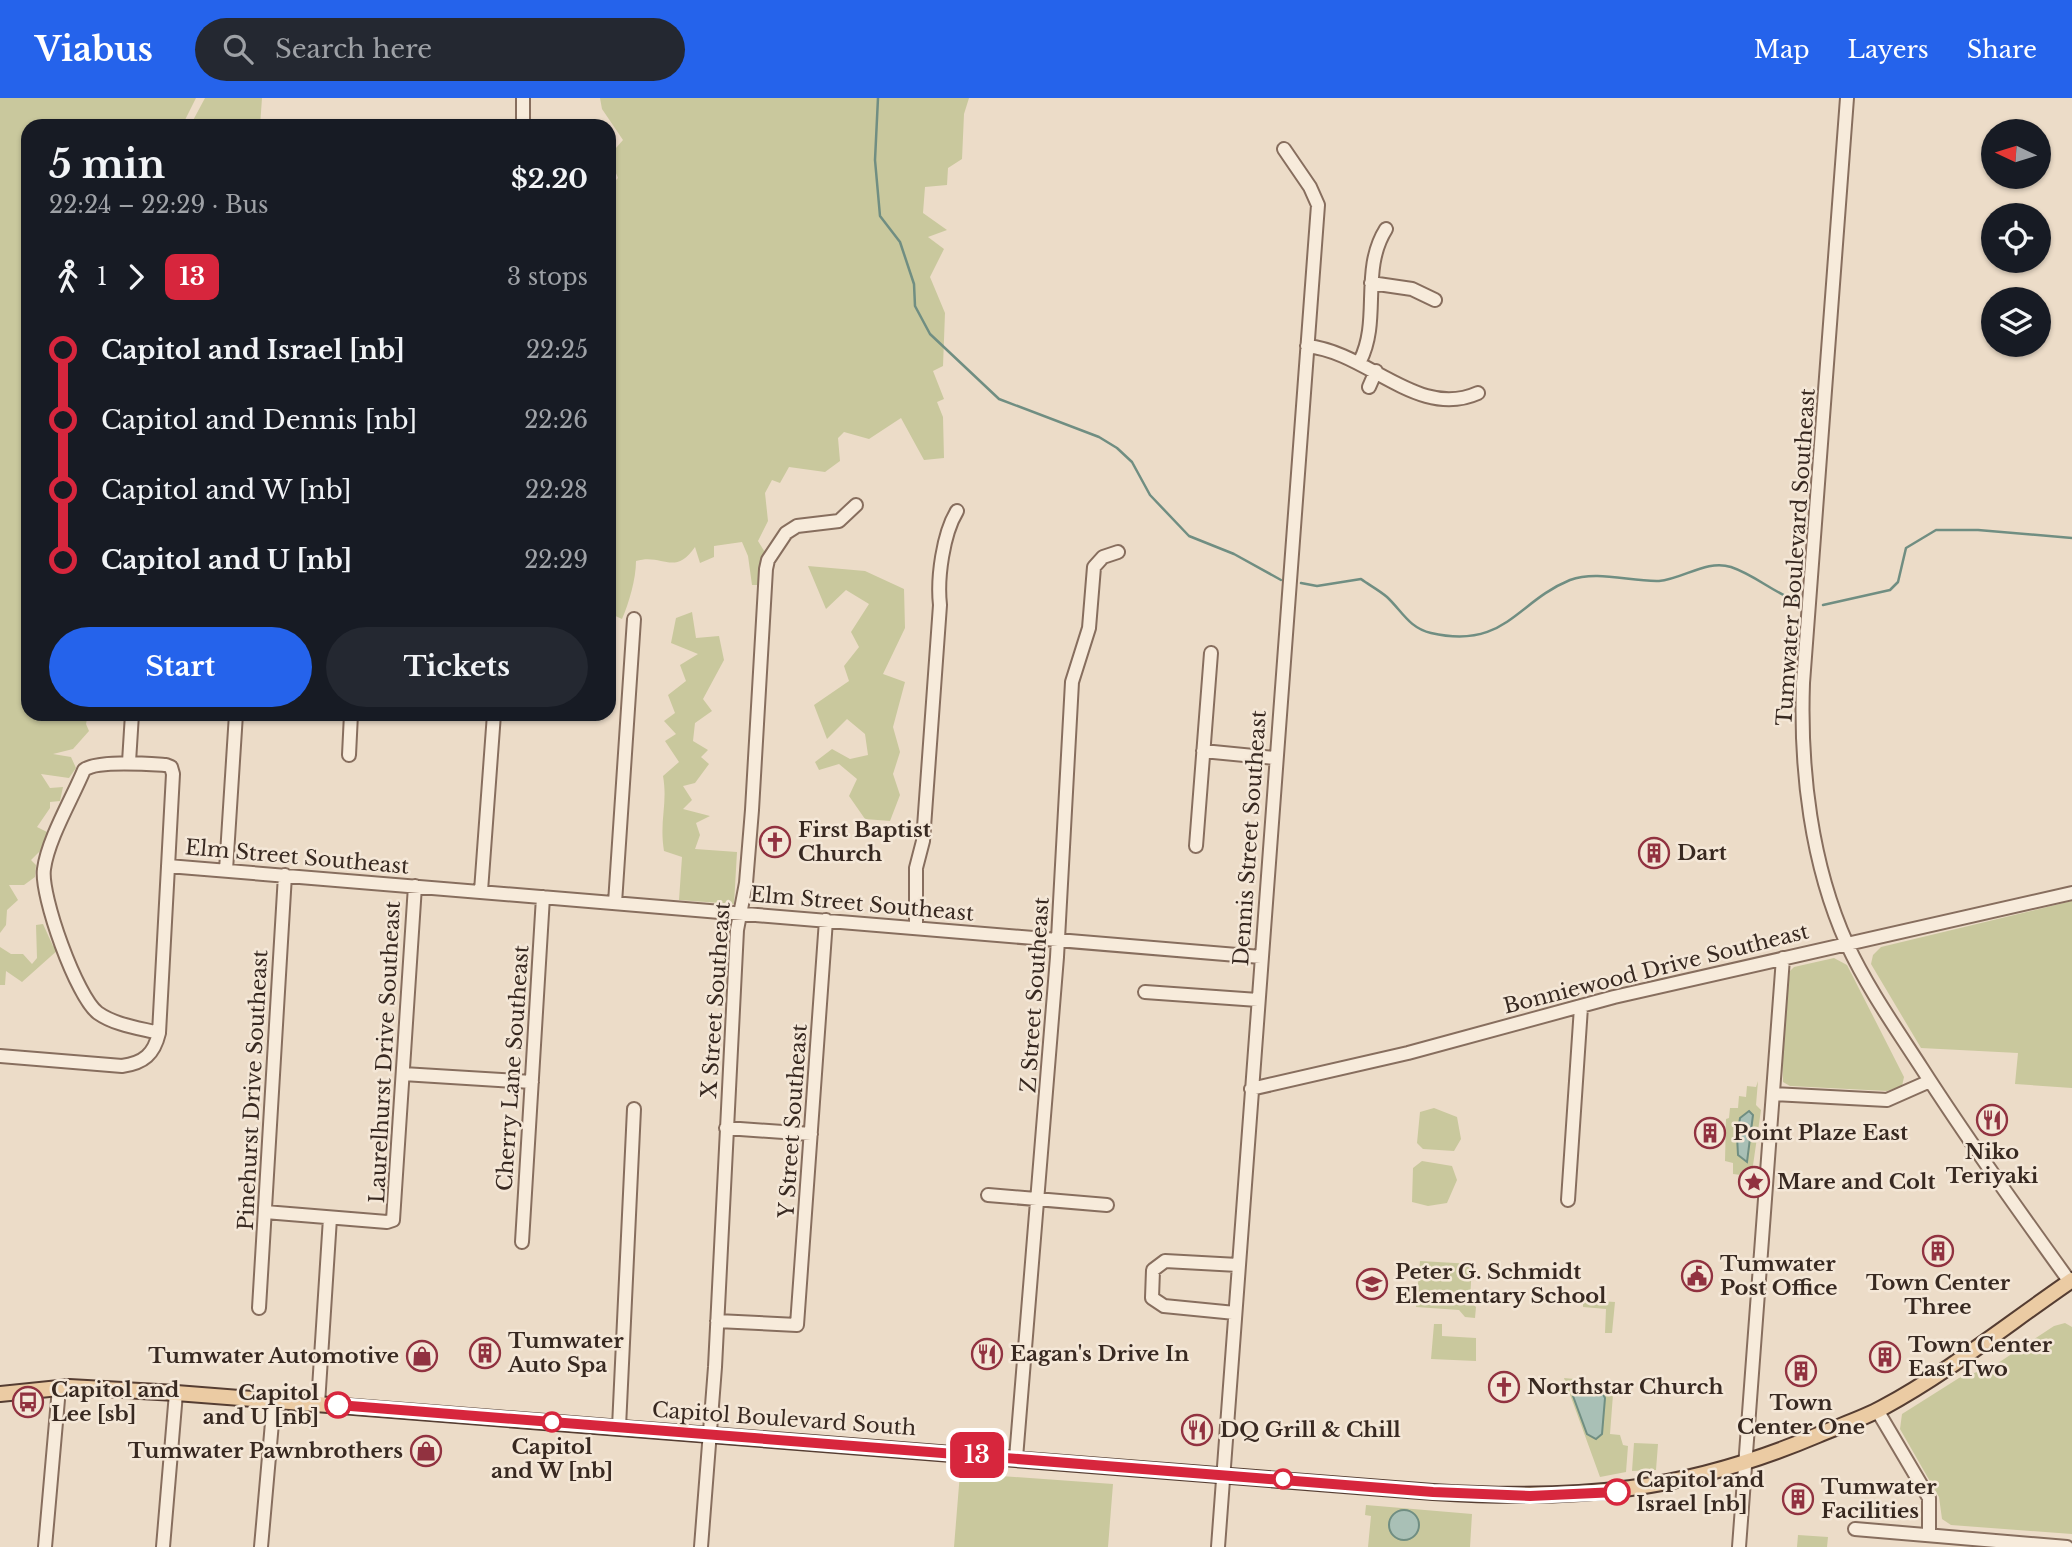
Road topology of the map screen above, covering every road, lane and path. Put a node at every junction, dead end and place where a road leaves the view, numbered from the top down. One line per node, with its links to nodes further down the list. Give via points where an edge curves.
1 (523, 98): 3 (street)
2 (1847, 98): 39 (street, Tumwater Boulevard Southeast, via 1802,704 1812,823 1827,888)
3 (523, 119)
4 (1283, 149): 8 (street, Dennis Street Southeast, via 1310,176 1318,205)
5 (1386, 229): 6 (street, via 1376,250)
6 (1371, 283): 7 (street, via 1412,289); 9 (street, via 1368,341)
7 (1435, 300)
8 (1307, 346): 9 (street, via 1335,350); 24 (street, Dennis Street Southeast)
9 (1360, 361): 10 (street)
10 (1376, 371): 11 (street); 12 (street, via 1432,399 1457,400)
11 (1369, 387)
12 (1478, 393)
13 (856, 505): 35 (street, X Street Southeast, via 839,521 797,526 786,533 768,560 752,810)
14 (957, 511): 37 (street, via 947,528 939,583 923,841 916,868)
15 (1118, 552): 38 (street, Z Street Southeast, via 1103,557 1094,567 1090,628 1072,682)
16 (634, 620): 34 (street)
17 (1211, 653): 22 (street)
18 (132, 721): 25 (street)
19 (236, 721): 28 (street)
20 (351, 721): 23 (street)
21 (493, 721): 31 (street)
22 (1203, 751): 24 (street); 26 (street)
23 (349, 755)
24 (1276, 758): 40 (street, Dennis Street Southeast)
25 (129, 762): 27 (street, via 171,767); 45 (street, via 94,764 84,770 47,859 43,882 55,927 91,1007 112,1020)
26 (1196, 846)
27 (168, 866): 28 (street, Elm Street Southeast); 45 (street)
28 (226, 870): 29 (street, Elm Street Southeast)
29 (285, 875): 30 (street, Elm Street Southeast); 59 (street, Pinehurst Drive Southeast)
30 (415, 886): 31 (street, Elm Street Southeast); 47 (street, Laurelhurst Drive Southeast)
31 (481, 891): 33 (street, Elm Street Southeast)
32 (2072, 893): 39 (street, Bonniewood Drive Southeast)
33 (543, 897): 34 (street, Elm Street Southeast); 49 (street, Cherry Lane Southeast)
34 (615, 903): 35 (street, Elm Street Southeast)
35 (740, 913): 36 (street, Elm Street Southeast); 53 (street, X Street Southeast)
36 (827, 920): 37 (street, Elm Street Southeast); 54 (street, Y Street Southeast)
37 (916, 927): 38 (street, Elm Street Southeast)
38 (1058, 939): 40 (street, Elm Street Southeast); 56 (street, Z Street Southeast)
39 (1847, 944): 41 (street, Bonniewood Drive Southeast); 48 (street, Tumwater Boulevard Southeast)
40 (1261, 957): 43 (street, Dennis Street Southeast)
41 (1783, 958): 44 (street, Bonniewood Drive Southeast); 51 (street)
42 (1145, 992): 43 (street)
43 (1258, 1000): 50 (street, Dennis Street Southeast)
44 (1581, 1007): 50 (street, Bonniewood Drive Southeast); 57 (street)
45 (159, 1032): 46 (street, via 150,1055 122,1066)
46 (0, 1056)
47 (403, 1074): 49 (street); 60 (street, Laurelhurst Drive Southeast, via 393,1220)
48 (1930, 1081): 51 (street, via 1887,1100); 63 (street, Tumwater Boulevard Southeast)
49 (532, 1082): 61 (street, Cherry Lane Southeast)
50 (1251, 1089): 62 (street, Dennis Street Southeast)
51 (1773, 1094): 76 (street)
52 (634, 1109): 73 (street)
53 (726, 1128): 54 (street); 66 (street, X Street Southeast)
54 (811, 1134): 66 (street, Y Street Southeast, via 797,1325)
55 (988, 1195): 56 (street)
56 (1040, 1200): 58 (street); 75 (street, Z Street Southeast)
57 (1568, 1200)
58 (1107, 1205)
59 (265, 1212): 60 (street); 64 (street, Pinehurst Drive Southeast)
60 (330, 1218): 71 (street)
61 (522, 1242)
62 (1238, 1265): 65 (street, Dennis Street Southeast); 65 (street, via 1165,1261 1153,1270 1151,1280 1152,1298 1164,1306)
63 (2071, 1284): 72 (main road, Capitol Boulevard South)
64 (259, 1308)
65 (1234, 1313): 77 (street, Dennis Street Southeast)
66 (717, 1321): 74 (street, X Street Southeast)
67 (64, 1388): 68 (main road, Capitol Boulevard South); 69 (main road, Capitol Boulevard South); 80 (street)
68 (176, 1393): 70 (main road, Capitol Boulevard South); 81 (street)
69 (0, 1394)
70 (274, 1400): 71 (main road, Capitol Boulevard South); 82 (street)
71 (318, 1404): 73 (main road, Capitol Boulevard South)
72 (1877, 1410): 76 (main road, Capitol Boulevard South); 79 (street, via 1929,1498)
73 (619, 1427): 74 (main road, Capitol Boulevard South)
74 (710, 1434): 75 (main road, Capitol Boulevard South); 83 (street, X Street Southeast)
75 (1016, 1458): 77 (main road, Capitol Boulevard South)
76 (1745, 1464): 77 (main road, Capitol Boulevard South, via 1622,1491 1555,1496 1456,1493); 85 (street)
77 (1222, 1474): 84 (street, Dennis Street Southeast)
78 (1855, 1529): 79 (street)
79 (1929, 1535): 86 (street)
80 (45, 1547)
81 (163, 1547)
82 (261, 1547)
83 (701, 1547)
84 (1218, 1547)
85 (1739, 1547)
86 (2067, 1547)

